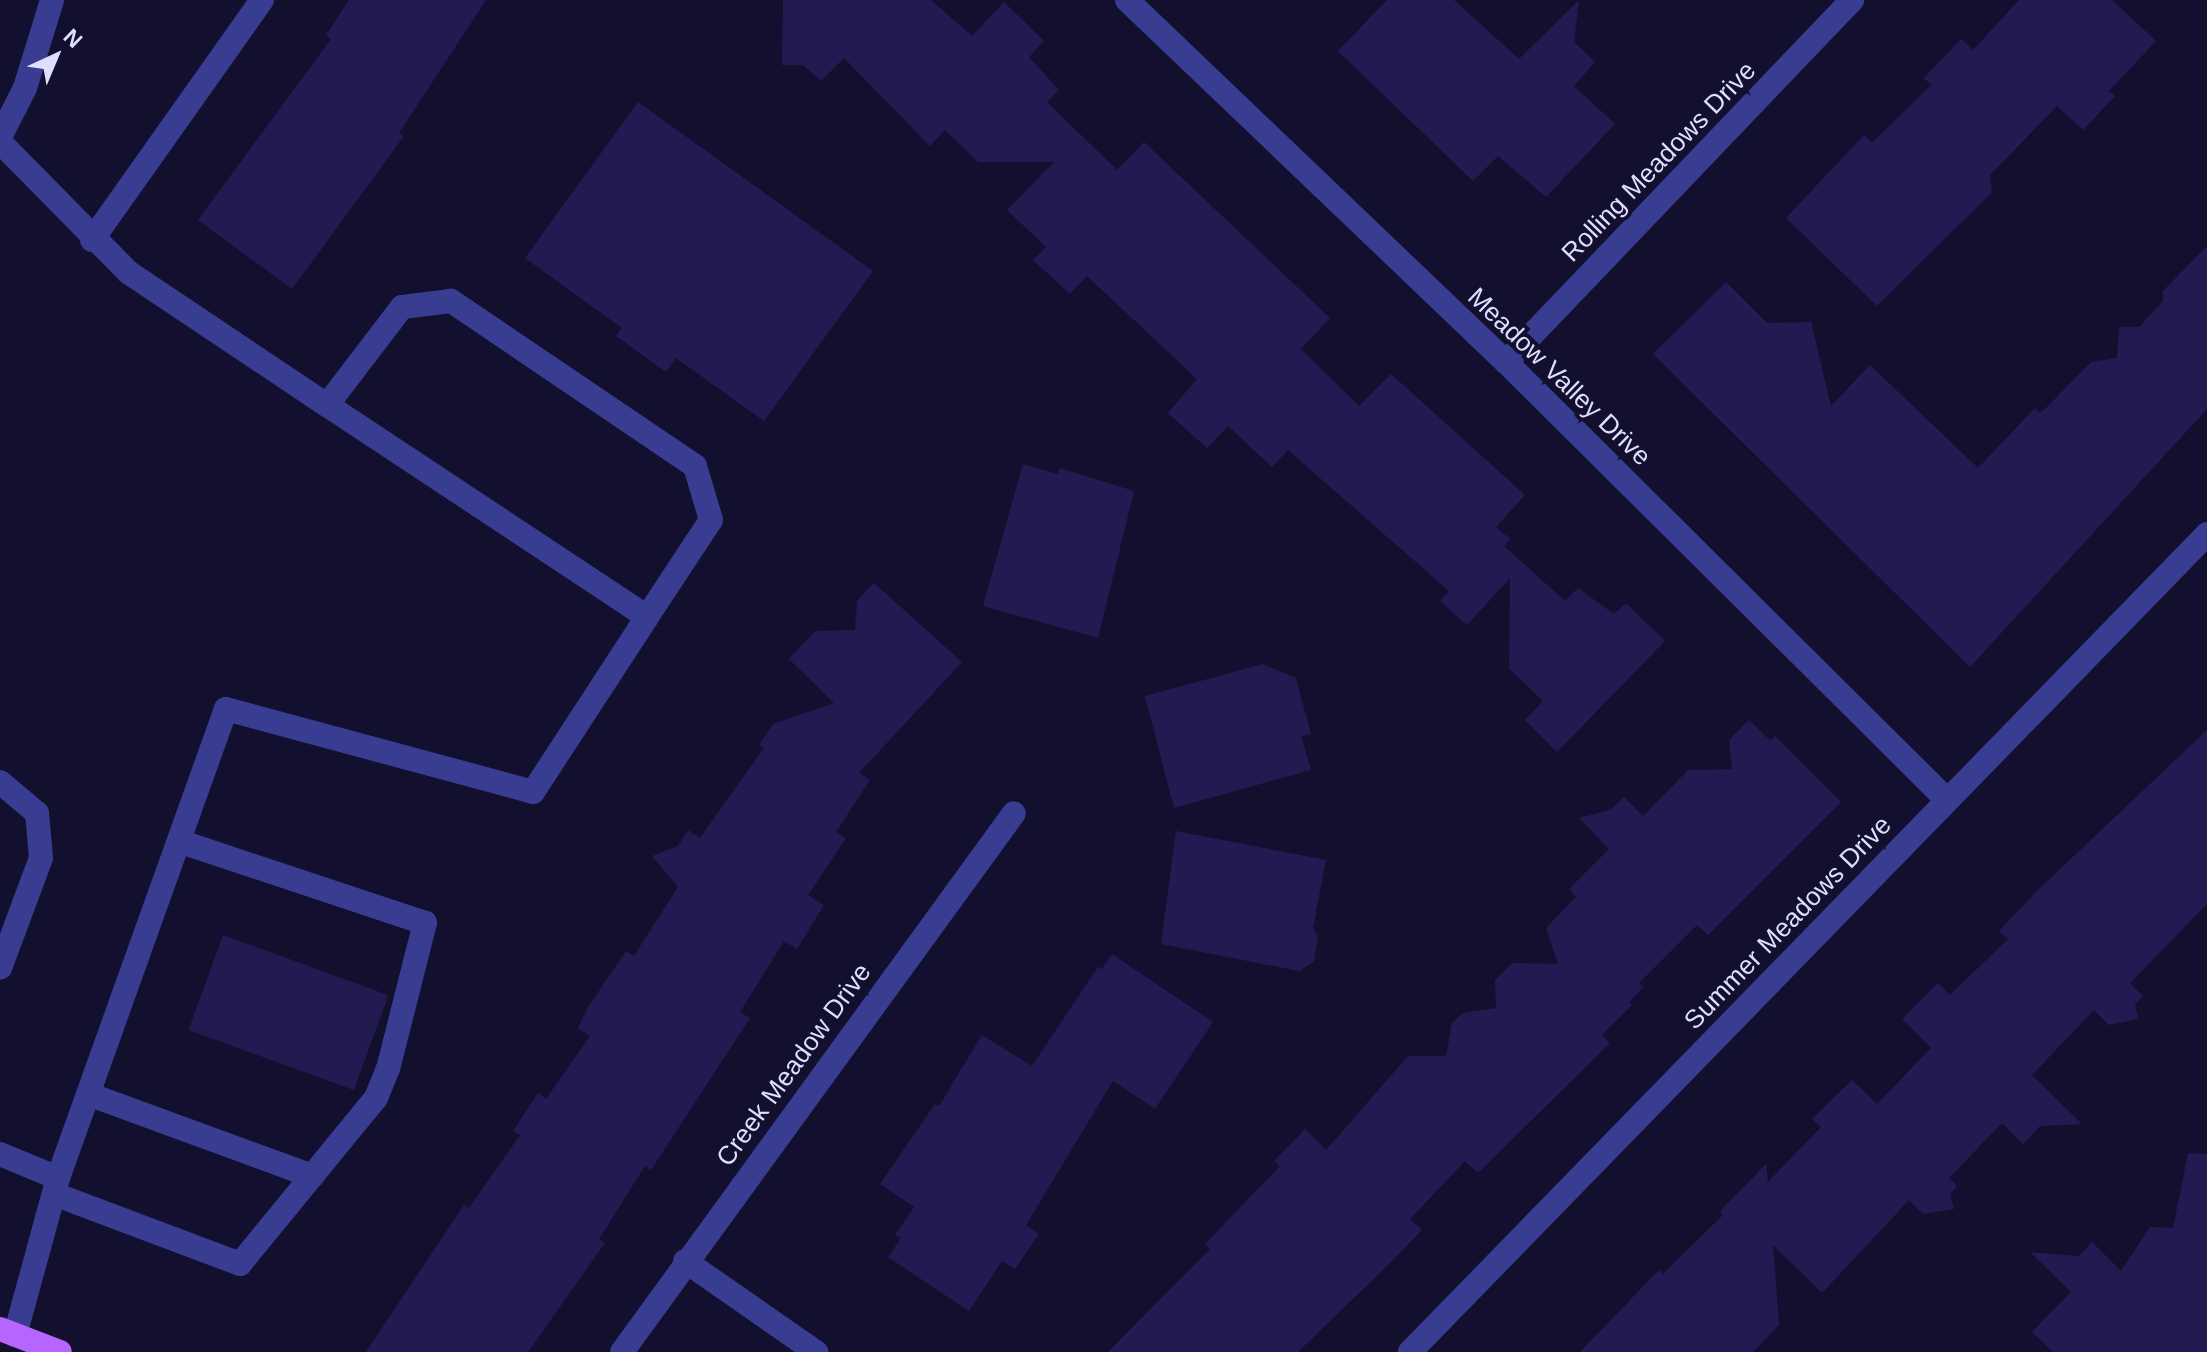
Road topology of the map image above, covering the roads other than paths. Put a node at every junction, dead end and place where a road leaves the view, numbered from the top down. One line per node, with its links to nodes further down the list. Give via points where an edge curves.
1 (52, 0): 5 (street, via 25,88)
2 (262, 0): 6 (street)
3 (1127, 0): 7 (street, Meadow Valley Drive)
4 (1852, 0): 7 (street, Rolling Meadows Drive)
5 (0, 139): 6 (street)
6 (92, 240): 8 (street, via 128,272)
7 (1506, 362): 12 (street, Meadow Valley Drive)
8 (327, 405): 10 (street); 10 (street, via 402,307 451,301 695,466 711,520)
9 (2207, 534): 12 (street, Summer Meadows Drive)
10 (647, 617): 14 (street, via 533,792 226,709)
11 (0, 782): 15 (street, via 37,813 41,858)
12 (1946, 799): 25 (street, Summer Meadows Drive)
13 (1014, 813): 20 (street, Creek Meadow Drive)
14 (179, 841): 16 (street); 18 (street, via 425,923 376,1098)
15 (0, 968)
16 (88, 1094): 18 (street); 19 (street)
17 (0, 1154): 19 (street)
18 (312, 1176): 19 (street, via 240,1264)
19 (56, 1186): 21 (street)
20 (685, 1261): 23 (street, Creek Meadow Drive); 24 (street)
21 (7, 1332): 22 (main road)
22 (60, 1352)
23 (622, 1352)
24 (816, 1352)
25 (1410, 1352)

